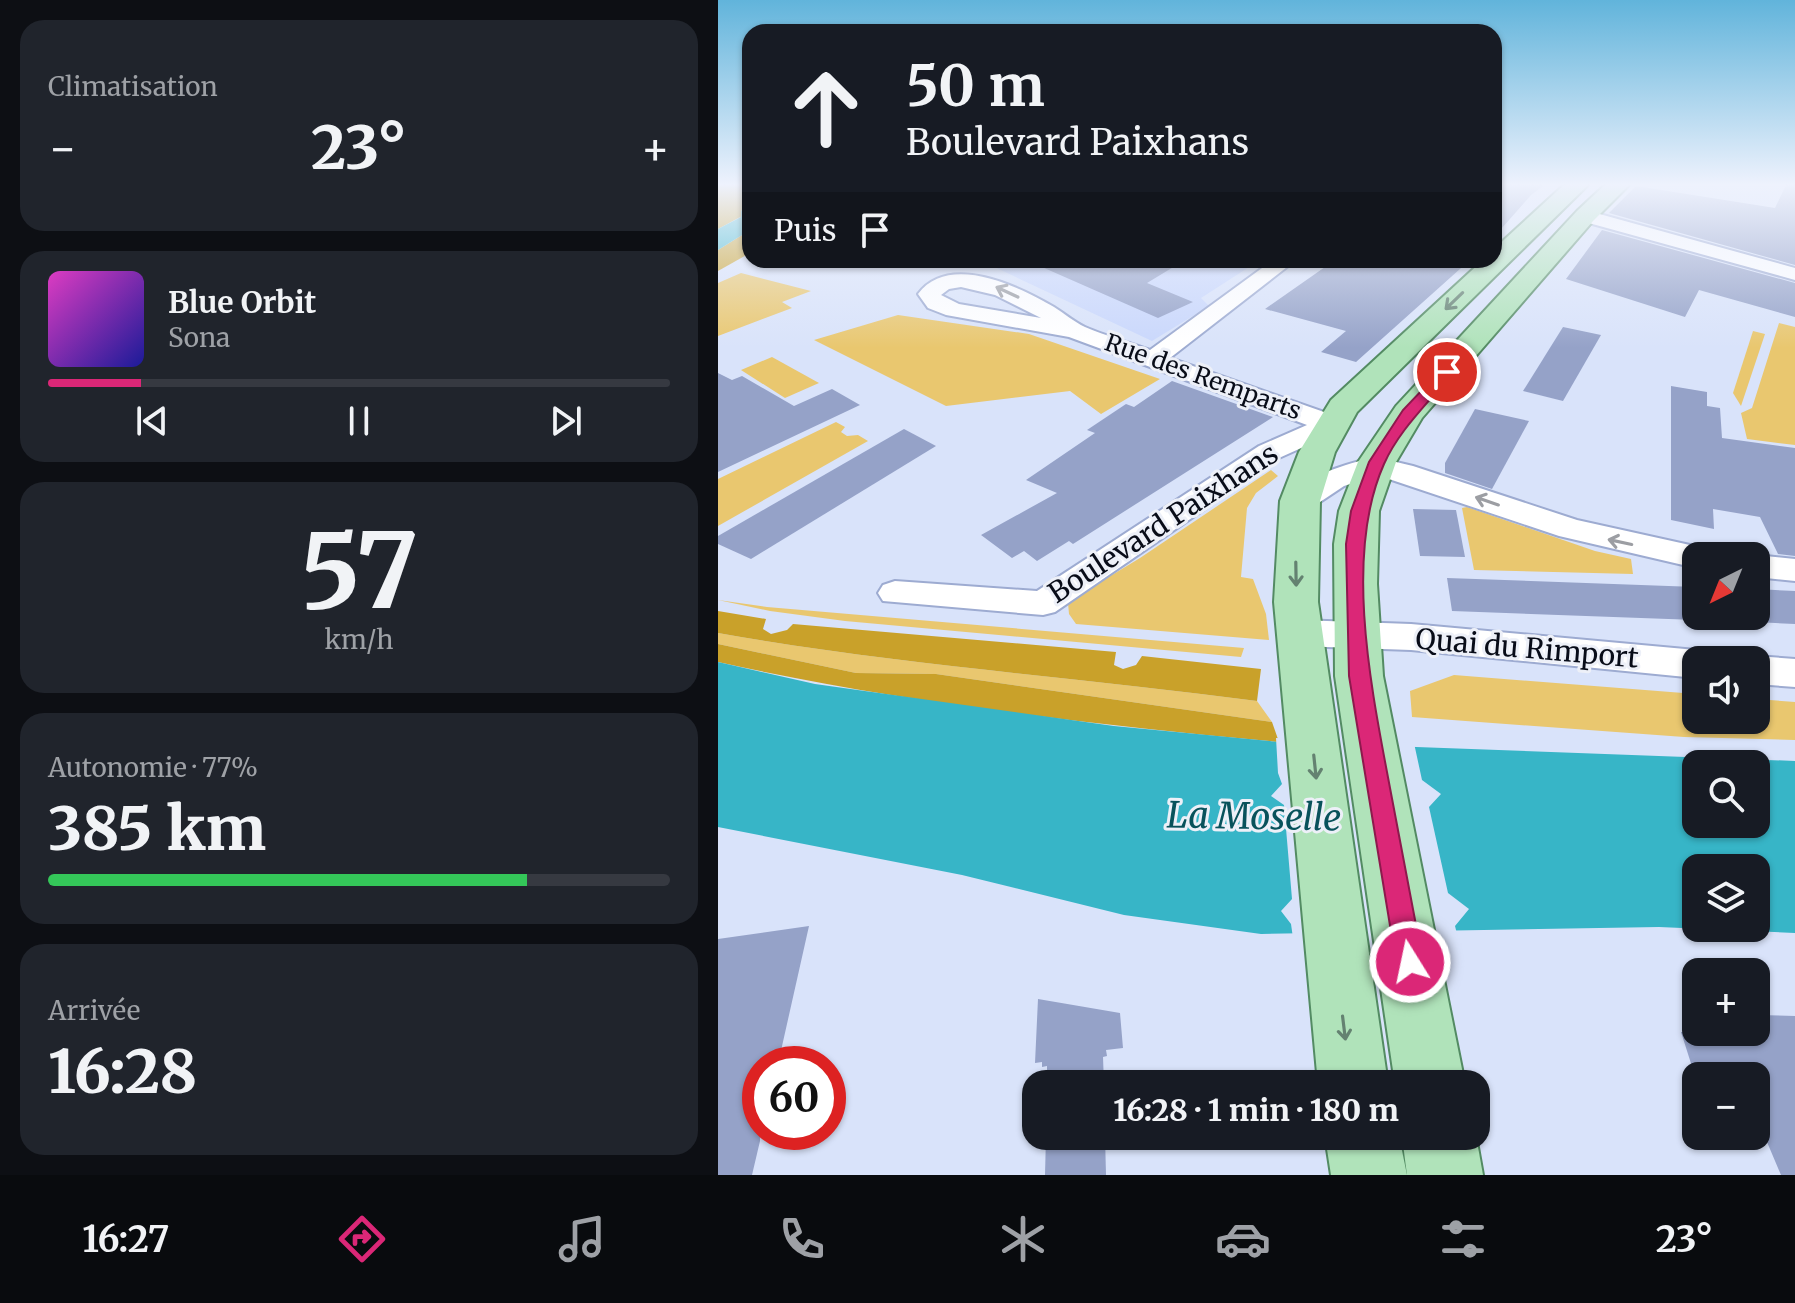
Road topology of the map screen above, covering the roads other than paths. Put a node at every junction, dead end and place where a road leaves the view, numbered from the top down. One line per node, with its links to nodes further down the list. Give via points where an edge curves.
1 (1519, 238): 4 (main road, Boulevard Paixhans, one-way to 4)
2 (1566, 238): 11 (main road, via 1408,413)
3 (1639, 238): 7 (street)
4 (1502, 254)
5 (1275, 268): 9 (street)
6 (1488, 268): 10 (main road, Boulevard Paixhans, one-way to 10, via 1352,397)
7 (1795, 274)
8 (1074, 331): 8 (street, Rue des Remparts, one-way to 8, via 1056,316 984,283 949,283 929,294 954,310); 9 (street, Rue des Remparts)
9 (1153, 359): 10 (street, Rue des Remparts)
10 (1331, 424): 11 (main road); 12 (main road, Boulevard Paixhans); 16 (street, Boulevard Paixhans, via 1269,452 1043,603)
11 (1383, 453): 12 (street); 13 (street, one-way to 11, via 1570,529 1407,473); 18 (main road, via 1359,511)
12 (1300, 501): 17 (main road, Boulevard Paixhans, one-way to 17, via 1295,556)
13 (1682, 554)
14 (1770, 567): 15 (street)
15 (1795, 570)
16 (895, 593)
17 (1299, 633): 18 (street, Quai du Rimport); 22 (main road, Boulevard Paixhans, one-way to 22)
18 (1357, 633): 19 (street, Quai du Rimport); 23 (main road, via 1359,676)
19 (1682, 663)
20 (1770, 671): 21 (street)
21 (1795, 673)
22 (1351, 1070)
23 (1428, 1070)
24 (1365, 1150): 26 (main road)
25 (1441, 1150): 27 (main road)
26 (1369, 1175)
27 (1445, 1175)

